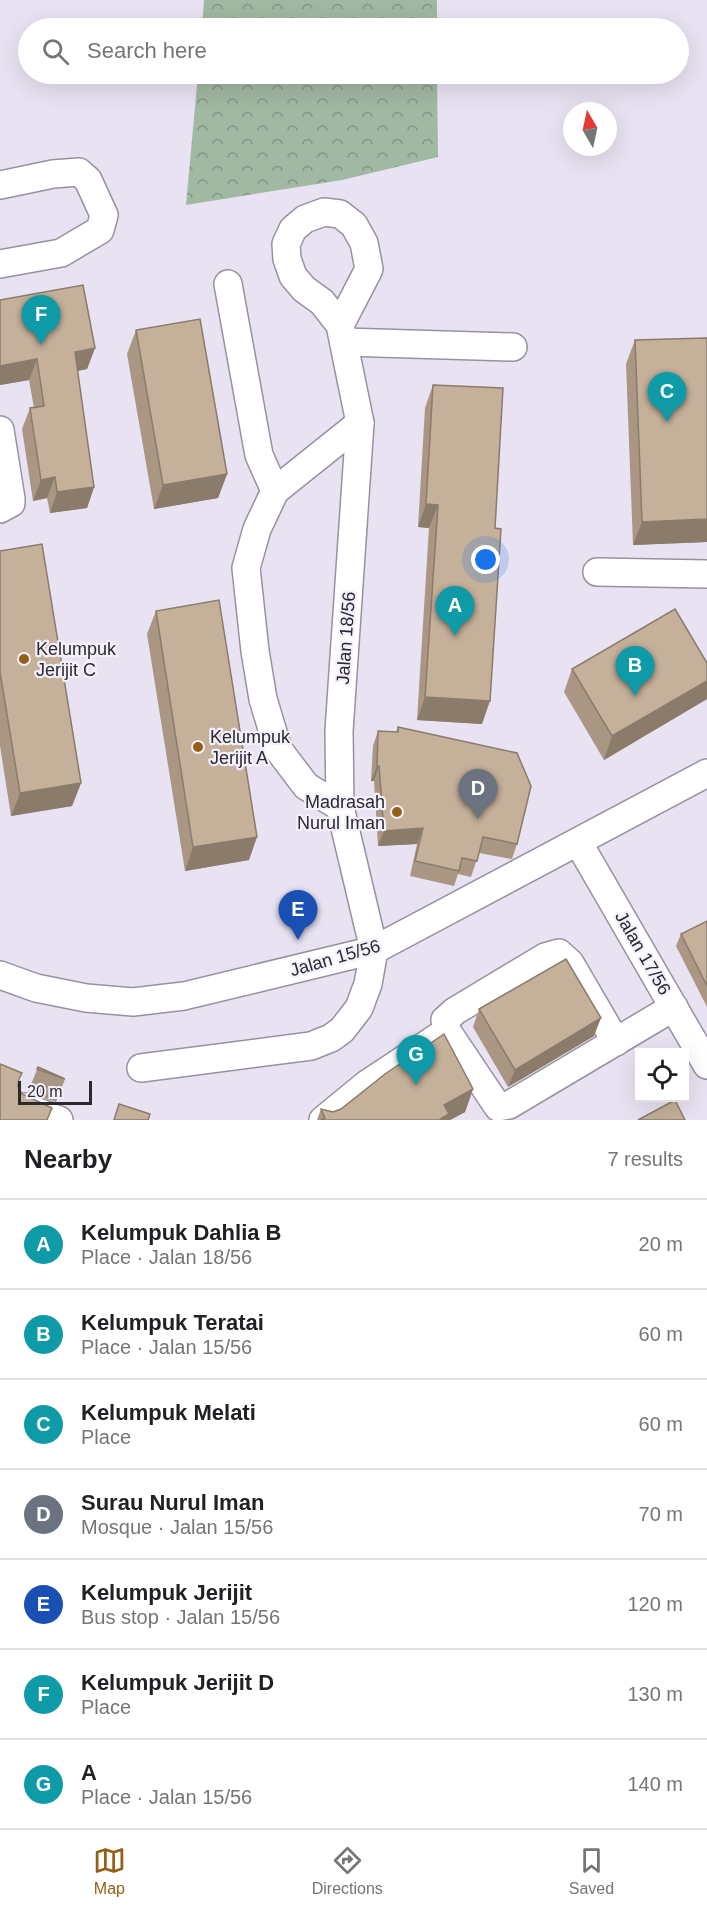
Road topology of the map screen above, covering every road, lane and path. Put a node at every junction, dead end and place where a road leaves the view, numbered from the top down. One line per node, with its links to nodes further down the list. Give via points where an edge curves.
1 (0, 185): 2 (street, via 79,172 88,180 104,215 100,230 61,253)
2 (0, 264)
3 (228, 284): 7 (street, via 259,455)
4 (513, 347): 5 (street, Jalan 18/56, via 342,334)
5 (360, 423): 7 (street); 12 (street, Jalan 18/56, via 339,731)
6 (0, 430): 8 (street, via 11,499)
7 (275, 491): 12 (street, via 257,529 246,568 263,699 278,749 306,786)
8 (0, 509)
9 (597, 572): 10 (street)
10 (707, 574)
11 (707, 773): 13 (street, Jalan 15/56)
12 (340, 807): 14 (street, Jalan 18/56)
13 (578, 842): 14 (street, Jalan 15/56); 16 (street, Jalan 17/56)
14 (374, 950): 15 (street, Jalan 15/56, via 183,996 133,1002 36,988); 20 (street, via 359,1008 331,1038 311,1046)
15 (0, 975)
16 (674, 1007): 18 (street); 19 (street, Jalan 17/56)
17 (447, 1031): 18 (street, via 498,1107 509,1105); 18 (street, via 445,1020 455,1011 545,957 559,953 570,963); 23 (street, via 367,1084)
18 (616, 1042)
19 (707, 1065)
20 (141, 1068)
21 (25, 1107): 22 (street)
22 (59, 1120)
23 (322, 1120)

